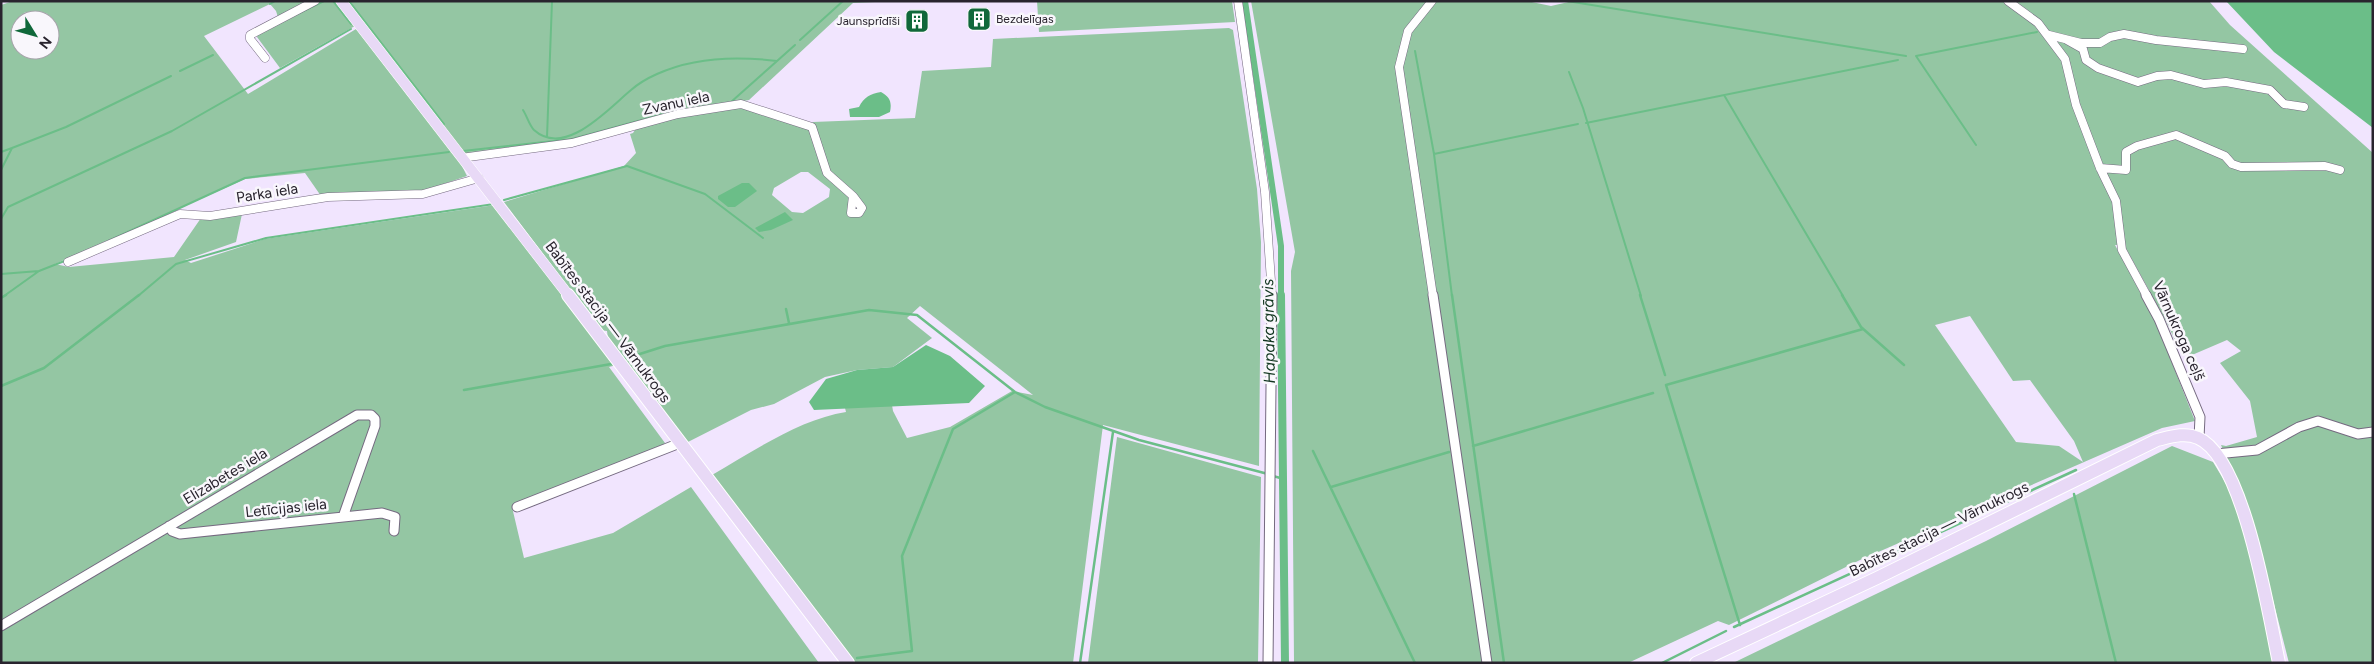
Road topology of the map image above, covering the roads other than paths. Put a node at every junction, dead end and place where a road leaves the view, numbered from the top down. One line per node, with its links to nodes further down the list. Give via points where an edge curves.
1 (315, 1): 9 (street, via 250,35)
2 (342, 1): 11 (main road, Babītes stacija — Vārnukrogs)
3 (1238, 1): 27 (street, via 1266,192 1272,285)
4 (1432, 1): 28 (street, via 1413,20 1404,36 1399,68)
5 (2008, 1): 6 (street, Vārnukroga ceļš)
6 (2049, 35): 7 (street); 12 (street, Vārnukroga ceļš, via 2065,59 2076,105)
7 (2067, 40): 8 (street, via 2100,43 2110,36 2124,34); 10 (street, via 2083,49 2086,60 2098,68 2138,82 2171,75 2204,84 2226,82 2270,90 2284,104)
8 (2243, 49)
9 (264, 58)
10 (2304, 107)
11 (461, 158): 14 (main road, Babītes stacija — Vārnukrogs); 15 (street, Zvanu iela, via 572,143 678,114 741,104 812,127 827,173)
12 (2100, 168): 13 (street, via 2126,170 2126,152 2176,135 2225,156 2232,164 2241,167 2325,166); 18 (street, Vārnukroga ceļš, via 2119,212 2122,250 2159,319 2200,417)
13 (2340, 170)
14 (479, 178): 16 (street, Parka iela, via 423,194 328,197 210,216 180,214); 19 (main road, Babītes stacija — Vārnukrogs)
15 (853, 196)
16 (68, 262)
17 (2373, 432): 20 (street, via 2358,434 2316,421 2281,436 2269,446 2230,455)
18 (2199, 438): 20 (main road); 29 (main road, Babītes stacija — Vārnukrogs, via 2186,435 2157,440)
19 (680, 443): 21 (street); 26 (main road, Babītes stacija — Vārnukrogs)
20 (2216, 454): 30 (main road, via 2234,487 2251,535)
21 (517, 507)
22 (343, 517): 23 (street, Letīcijas iela, via 180,534); 23 (street, Elizabetes iela, via 375,426 371,415 357,415); 24 (street, Letīcijas iela, via 390,514 395,517)
23 (169, 526): 25 (street, Elizabetes iela)
24 (394, 531)
25 (1, 626)
26 (848, 663)
27 (1268, 663)
28 (1487, 663)
29 (1696, 663)
30 (2279, 663)

